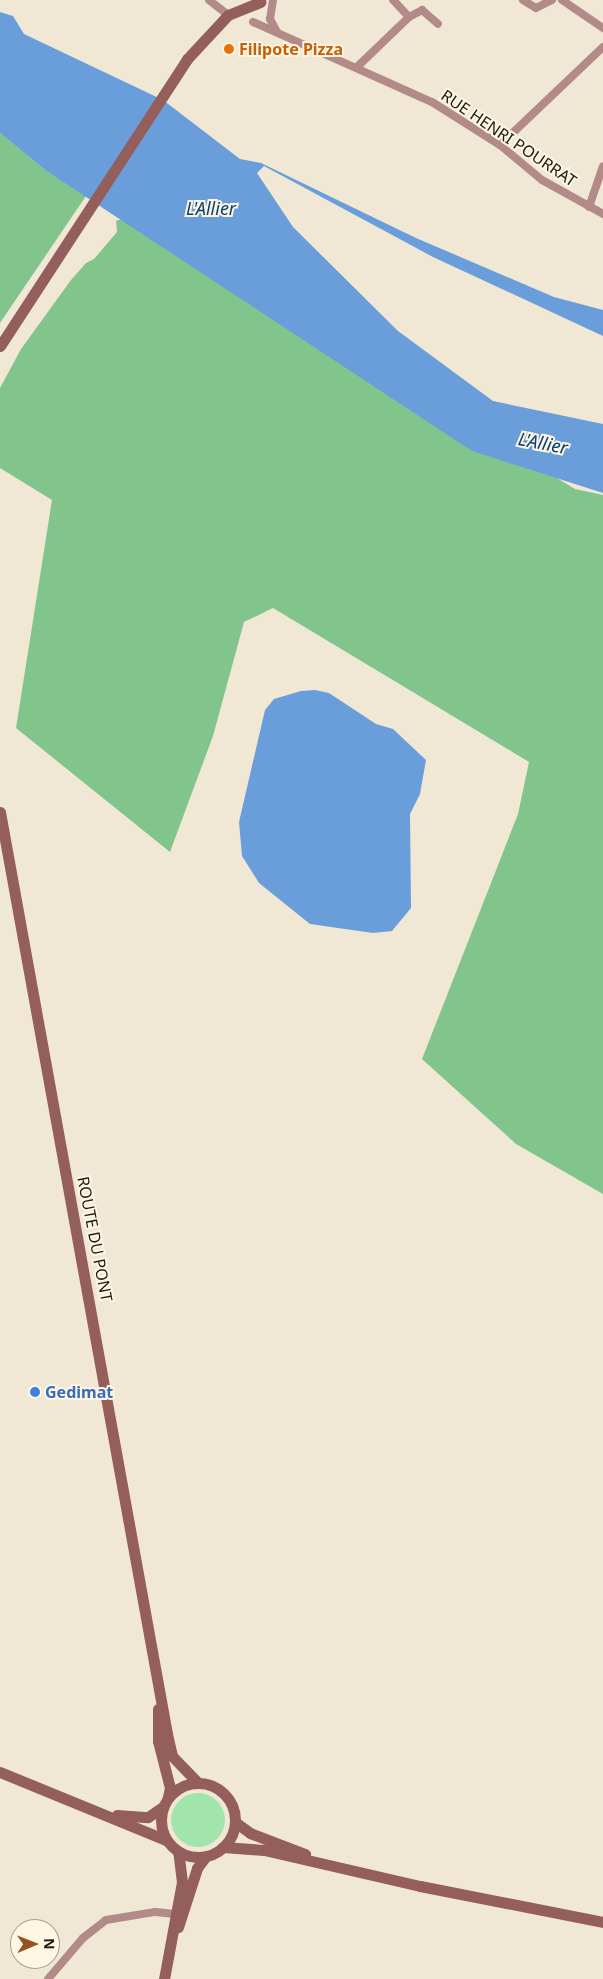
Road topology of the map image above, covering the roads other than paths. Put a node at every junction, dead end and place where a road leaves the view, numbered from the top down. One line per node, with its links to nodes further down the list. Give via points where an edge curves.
1 (209, 0): 8 (street)
2 (272, 0): 13 (street, via 270,19)
3 (393, 0): 9 (street)
4 (523, 0): 5 (street, via 536,8)
5 (552, 0)
6 (562, 0): 12 (street)
7 (262, 1): 8 (main road); 15 (main road, via 205,40)
8 (228, 15): 15 (main road)
9 (409, 17): 11 (street, via 422,10); 16 (street)
10 (253, 22): 13 (street, RUE HENRI POURRAT)
11 (438, 24)
12 (603, 28)
13 (276, 32): 16 (street, RUE HENRI POURRAT)
14 (603, 47): 17 (street)
15 (187, 59): 21 (main road, via 84,212)
16 (357, 67): 17 (street, RUE HENRI POURRAT, via 432,102)
17 (500, 146): 19 (street, RUE HENRI POURRAT, via 542,180)
18 (603, 166): 19 (street, RUE HENRI POURRAT)
19 (589, 207): 20 (street, RUE HENRI POURRAT)
20 (603, 214)
21 (0, 346)
22 (0, 812): 23 (main road, ROUTE DU PONT)
23 (157, 1672): 25 (main road, ROUTE DU PONT, via 172,1756); 26 (main road, ROUTE DU PONT, via 158,1741 169,1778)
24 (0, 1772): 27 (main road)
25 (197, 1782): 26 (main road, via 181,1787); 28 (main road, via 209,1784 224,1794 233,1810)
26 (165, 1802): 27 (main road, via 148,1817 137,1819); 29 (main road, via 162,1830)
27 (98, 1811): 29 (main road)
28 (234, 1822): 30 (main road); 33 (main road, via 250,1833)
29 (166, 1840): 31 (main road)
30 (223, 1847): 32 (main road); 33 (main road, via 264,1850)
31 (178, 1852): 32 (main road); 34 (main road, via 182,1882)
32 (206, 1856): 36 (main road, via 197,1868)
33 (352, 1871): 35 (main road)
34 (175, 1914): 36 (main road); 37 (street, via 155,1912 106,1920 84,1938)
35 (603, 1922)
36 (173, 1938): 38 (main road)
37 (48, 1979)
38 (164, 1979)

